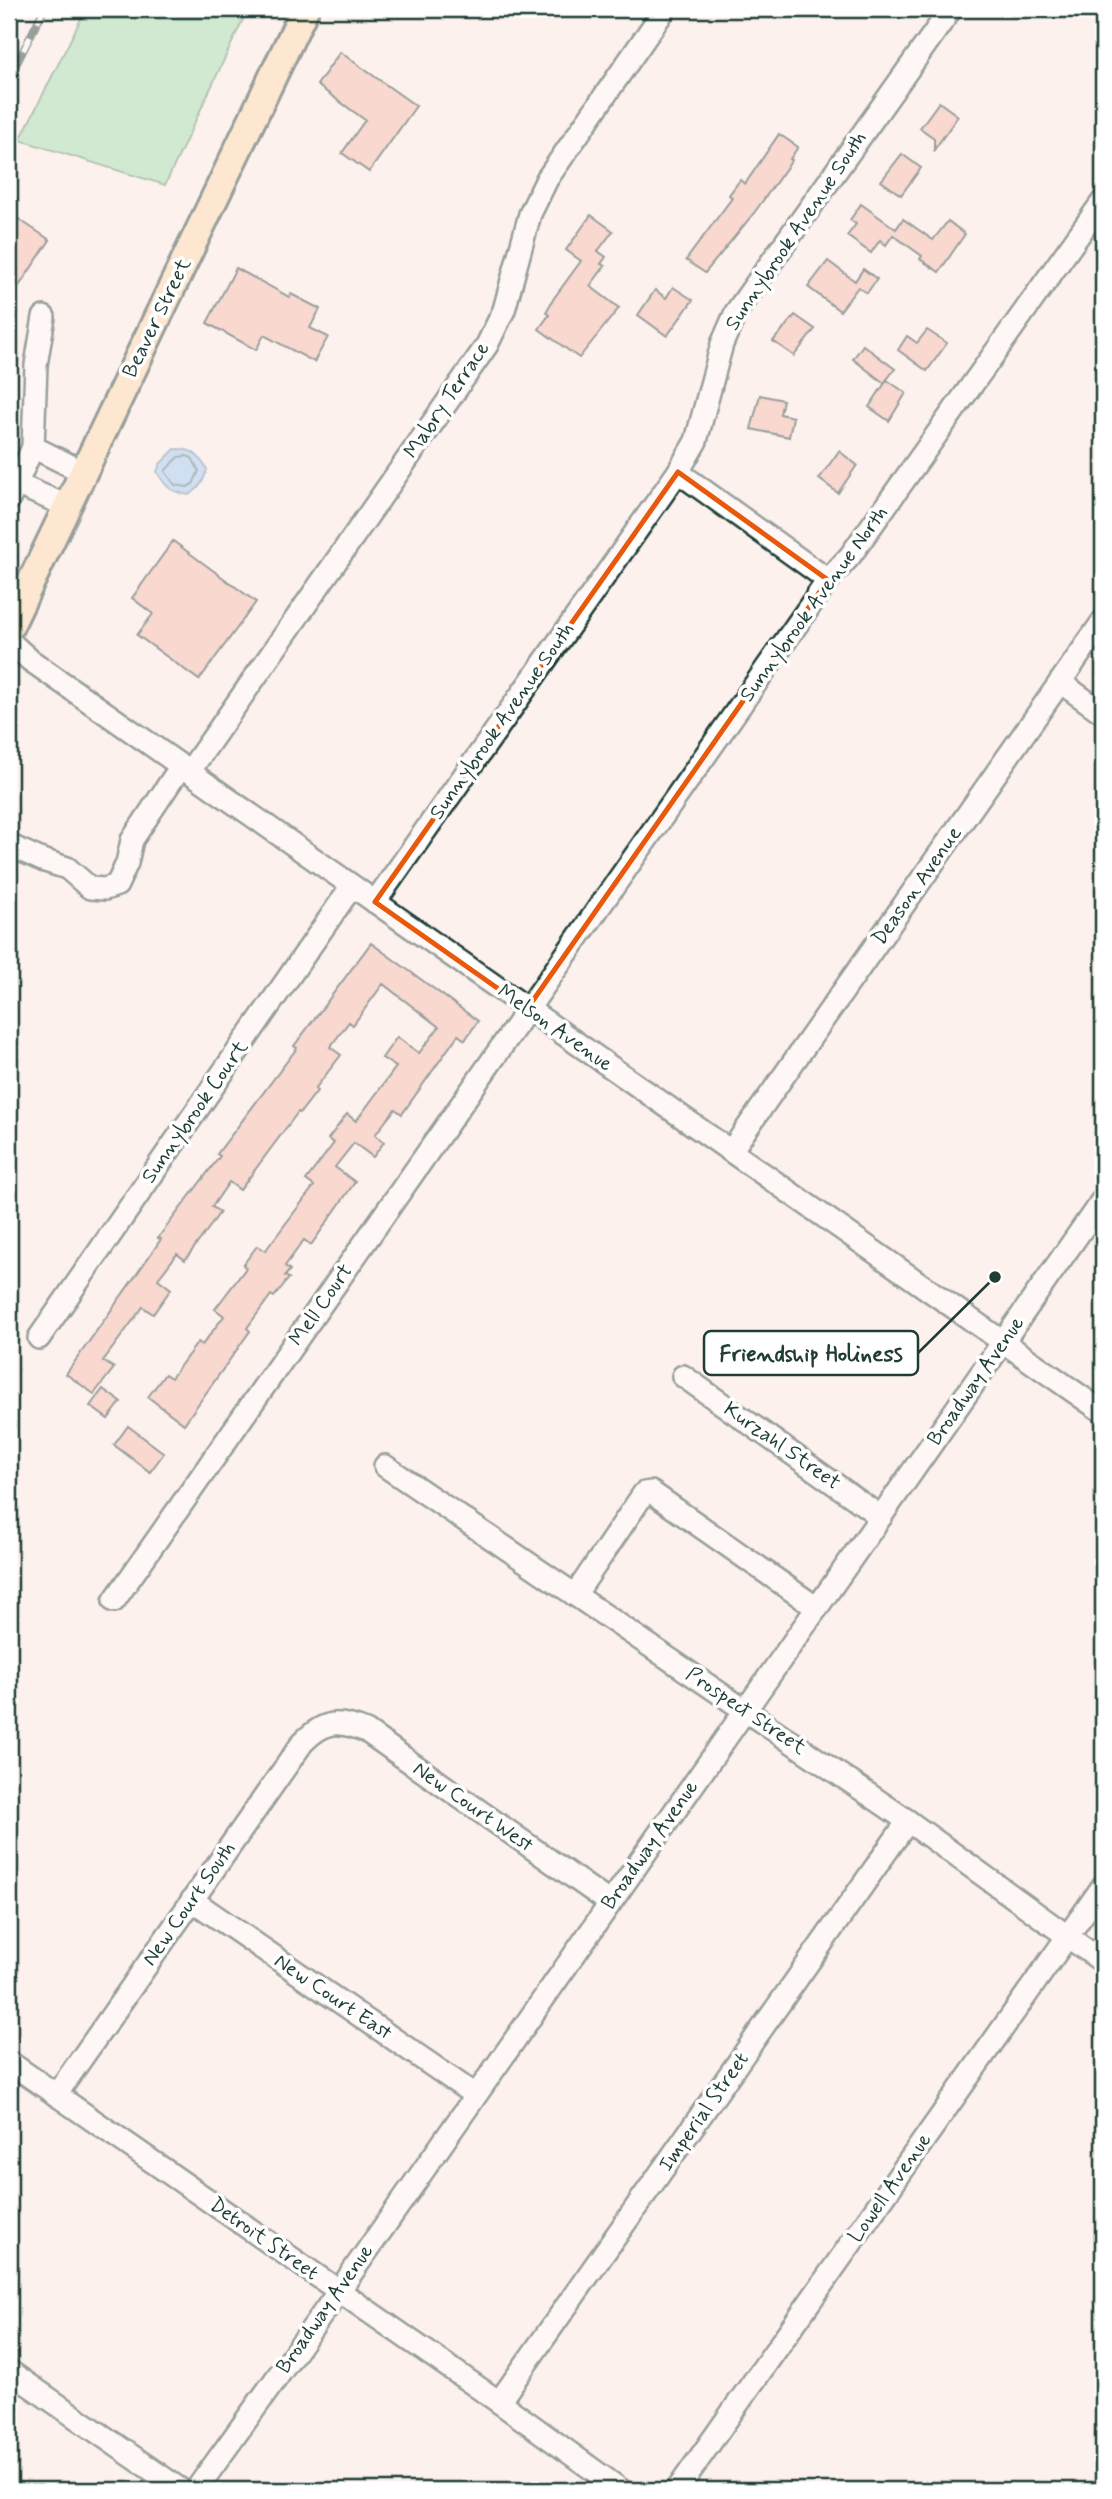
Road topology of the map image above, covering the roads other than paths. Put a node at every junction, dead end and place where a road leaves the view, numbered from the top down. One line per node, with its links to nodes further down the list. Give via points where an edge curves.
1 (305, 9): 7 (main road, Beaver Street)
2 (666, 9): 17 (street, Mabry Terrace, via 547,179 530,214 504,310 487,345)
3 (951, 9): 8 (street, Sunnybrook Avenue South, via 736,312 722,344 695,441)
4 (1103, 201): 11 (street, Sunnybrook Avenue North, via 850,556)
5 (44, 317): 6 (street, via 36,365)
6 (33, 447): 7 (street); 9 (street)
7 (83, 472): 10 (main road, Beaver Street)
8 (678, 472): 11 (street); 20 (street, Sunnybrook Avenue South)
9 (13, 492): 10 (street)
10 (67, 506): 13 (main road, Beaver Street)
11 (828, 580): 21 (street, Sunnybrook Avenue North)
12 (1103, 621): 15 (street, Deason Avenue)
13 (9, 628)
14 (9, 641): 17 (street, Melson Avenue)
15 (1060, 682): 16 (street); 22 (street, Deason Avenue)
16 (1103, 713)
17 (185, 769): 18 (street, Mabry Terrace, via 132,840 117,884 90,888 68,868); 19 (street, Melson Avenue)
18 (9, 845)
19 (352, 886): 20 (street, Melson Avenue); 24 (street, Sunnybrook Court)
20 (375, 902): 21 (street, Melson Avenue)
21 (527, 1009): 22 (street, Melson Avenue); 31 (street, Mell Court)
22 (730, 1151): 25 (street, Melson Avenue)
23 (1103, 1199): 25 (street, Broadway Avenue)
24 (39, 1338)
25 (1002, 1342): 27 (street, Melson Avenue); 29 (street, Broadway Avenue)
26 (683, 1376): 29 (street, Kurzahl Street)
27 (1103, 1412)
28 (385, 1466): 30 (street, Prospect Street)
29 (881, 1517): 32 (street, Broadway Avenue)
30 (575, 1594): 32 (street, via 644,1493 651,1492); 33 (street, Prospect Street)
31 (114, 1601)
32 (817, 1608): 33 (street, Broadway Avenue)
33 (745, 1710): 35 (street, Prospect Street); 38 (street, Broadway Avenue)
34 (331, 1723): 37 (street, New Court South, via 303,1742); 38 (street, New Court West, via 366,1731)
35 (908, 1821): 39 (street, Prospect Street); 46 (street, Imperial Street)
36 (1103, 1886): 39 (street, Lowell Avenue)
37 (192, 1900): 42 (street, New Court South); 43 (street, New Court East)
38 (610, 1903): 43 (street, Broadway Avenue)
39 (1067, 1937): 40 (street, Prospect Street); 50 (street, Lowell Avenue)
40 (1103, 1962)
41 (9, 2062): 42 (street, Detroit Street)
42 (56, 2095): 44 (street, Detroit Street)
43 (475, 2095): 44 (street, Broadway Avenue)
44 (339, 2291): 46 (street, Detroit Street); 48 (street, Broadway Avenue)
45 (9, 2371): 47 (street)
46 (499, 2402): 49 (street, Detroit Street)
47 (181, 2490)
48 (196, 2490)
49 (621, 2490)
50 (677, 2490)

